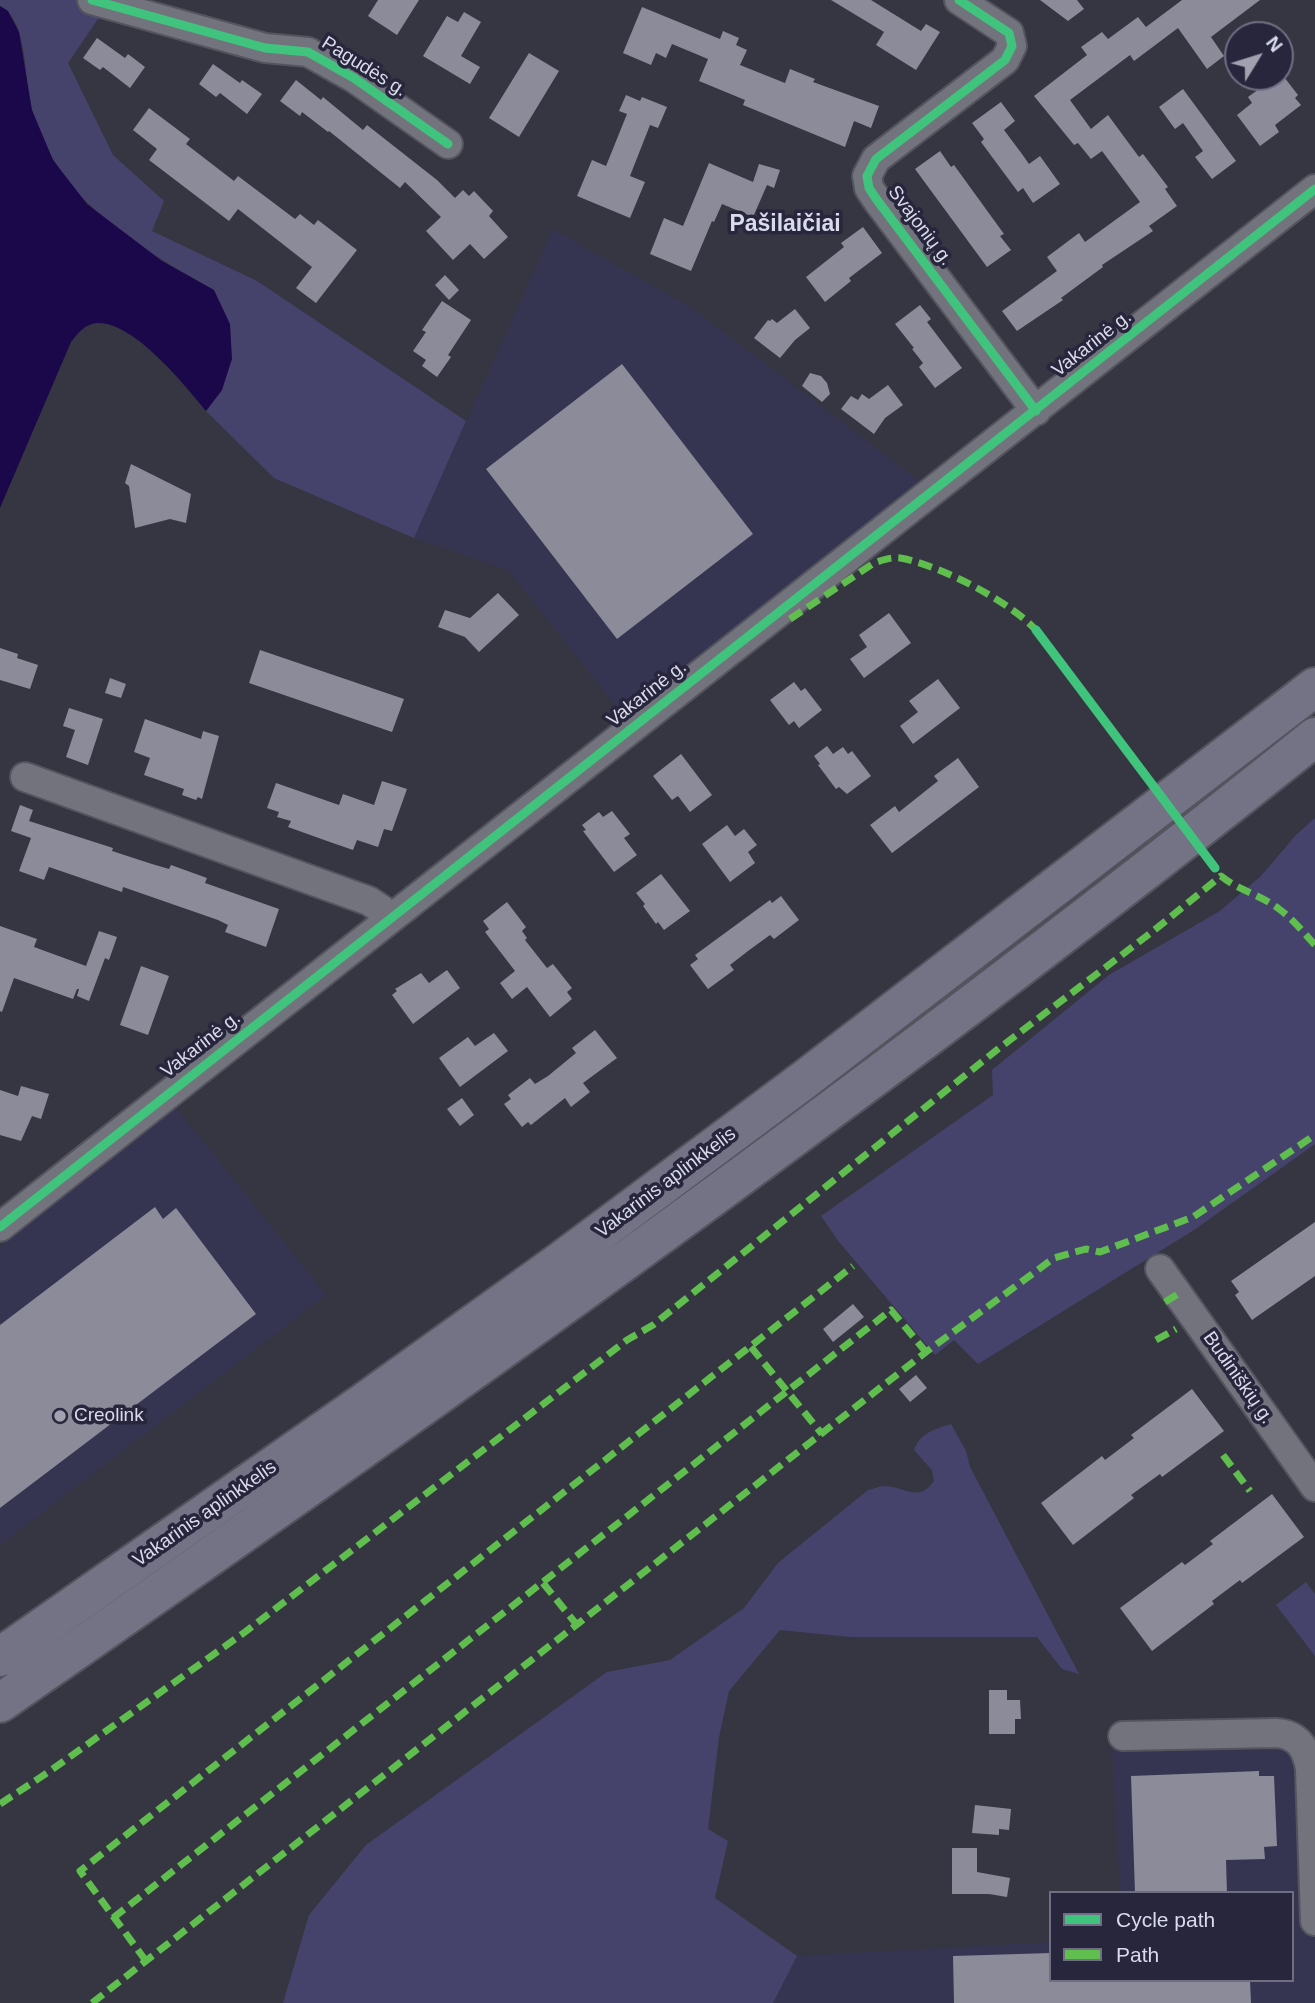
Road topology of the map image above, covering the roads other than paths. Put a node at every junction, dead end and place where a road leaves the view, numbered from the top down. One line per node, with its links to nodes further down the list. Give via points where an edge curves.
1 (92, 0): 3 (street, Pagudės g., via 265,48 308,52 354,78)
2 (959, 0): 5 (street, Svajonių g., via 1009,33 1012,46 1005,60 876,159 867,176 869,188)
3 (448, 144)
4 (1315, 189): 5 (street, Vakarinė g.)
5 (1036, 411): 11 (street, Vakarinė g.)
6 (1315, 667): 8 (highway)
7 (1315, 687): 8 (highway, Vakarinis aplinkkelis)
8 (1261, 727): 15 (highway, Vakarinis aplinkkelis, via 994,936 557,1264)
9 (1315, 737): 16 (highway, Vakarinis aplinkkelis, via 1101,906 616,1267)
10 (25, 777): 11 (street, via 369,901)
11 (389, 919): 12 (street, Vakarinė g.)
12 (0, 1227)
13 (1160, 1269): 14 (street, Budiniškių g.)
14 (1315, 1487)
15 (0, 1657)
16 (0, 1703)
17 (1123, 1736): 18 (street, via 1284,1733 1302,1744 1310,1769)
18 (1315, 1922)

